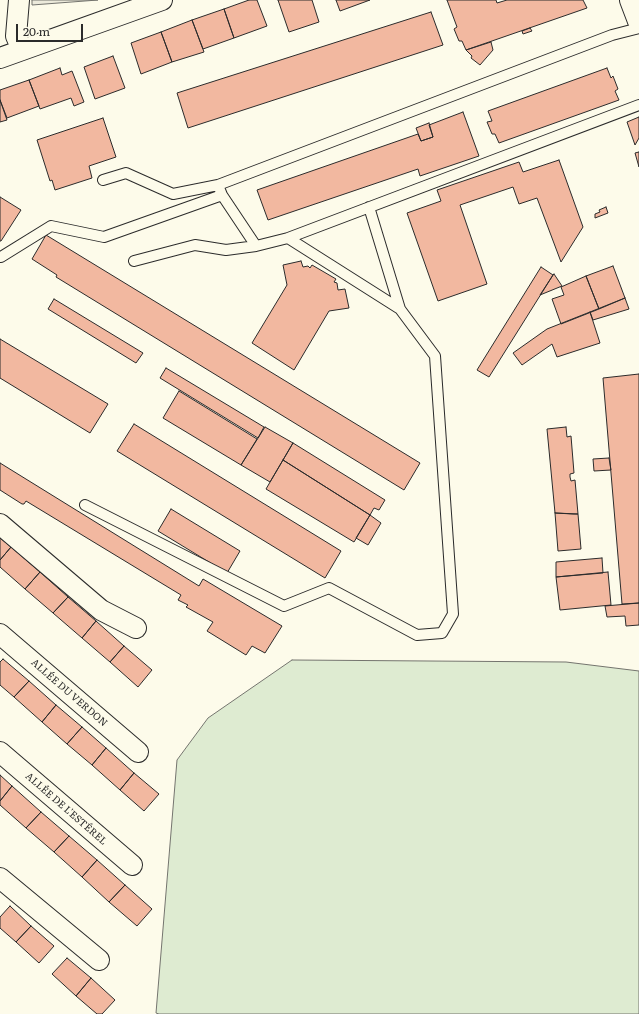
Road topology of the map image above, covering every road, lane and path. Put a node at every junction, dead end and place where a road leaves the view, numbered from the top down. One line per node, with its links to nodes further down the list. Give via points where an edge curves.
1 (20, 0): 6 (street, via 16,36)
2 (162, 0): 6 (street)
3 (631, 0): 4 (street)
4 (639, 22)
5 (639, 28): 10 (lane, via 612,35)
6 (22, 50): 7 (street)
7 (0, 58)
8 (639, 105): 11 (lane)
9 (103, 180): 10 (lane, via 126,173 173,194)
10 (220, 190): 13 (lane); 14 (lane, via 104,237 51,226)
11 (369, 207): 12 (lane); 16 (lane)
12 (288, 238): 13 (lane); 16 (lane)
13 (256, 246): 15 (lane, via 226,250 195,245)
14 (0, 257)
15 (134, 261)
16 (400, 309): 17 (lane, via 435,356 453,614 442,633 417,635 329,588 284,606)
17 (85, 505)
18 (0, 524): 19 (street, via 101,610)
19 (136, 628)
20 (0, 634): 22 (street, ALLÉE DU VERDON)
21 (0, 752): 23 (street, ALLÉE DE L'ESTÉREL)
22 (138, 752)
23 (132, 865)
24 (0, 878): 25 (street)
25 (99, 960)

